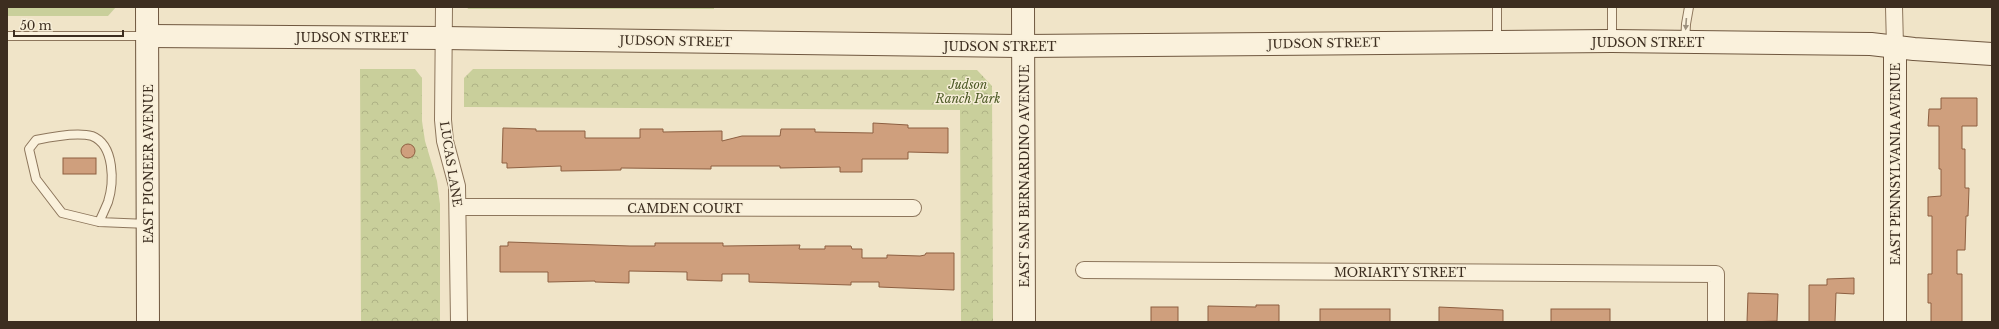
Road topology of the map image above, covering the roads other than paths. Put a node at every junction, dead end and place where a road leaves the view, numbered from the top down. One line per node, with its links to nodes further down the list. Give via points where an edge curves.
1 (147, 7): 9 (street, EAST PIONEER AVENUE)
2 (444, 7): 10 (street, LUCAS LANE)
3 (1023, 7): 14 (street, EAST SAN BERNARDINO AVENUE)
4 (1498, 7): 12 (lane)
5 (1612, 7): 11 (lane)
6 (1689, 7): 13 (lane, one-way to 13)
7 (1894, 7): 15 (street, EAST PENNSYLVANIA AVENUE)
8 (7, 36): 9 (lane, JUDSON STREET)
9 (148, 36): 10 (street, JUDSON STREET); 20 (street, EAST PIONEER AVENUE)
10 (444, 38): 14 (street, JUDSON STREET); 17 (street, LUCAS LANE, via 444,134 457,186)
11 (1612, 41): 12 (street, JUDSON STREET); 13 (street, JUDSON STREET)
12 (1497, 42): 14 (street, JUDSON STREET)
13 (1685, 42): 15 (street, JUDSON STREET)
14 (1024, 46): 24 (street, EAST SAN BERNARDINO AVENUE)
15 (1895, 46): 16 (street, JUDSON STREET); 26 (street, EAST PENNSYLVANIA AVENUE)
16 (1992, 54)
17 (458, 207): 18 (street, CAMDEN COURT); 23 (street, LUCAS LANE)
18 (913, 208)
19 (99, 222): 19 (lane, via 62,214 36,179 29,149 36,140 59,135 92,136 106,146 112,165 108,201); 20 (lane)
20 (148, 224): 22 (street, EAST PIONEER AVENUE)
21 (1084, 270): 25 (street, MORIARTY STREET, via 1716,274)
22 (148, 322)
23 (458, 322)
24 (1024, 322)
25 (1716, 322)
26 (1895, 322)

